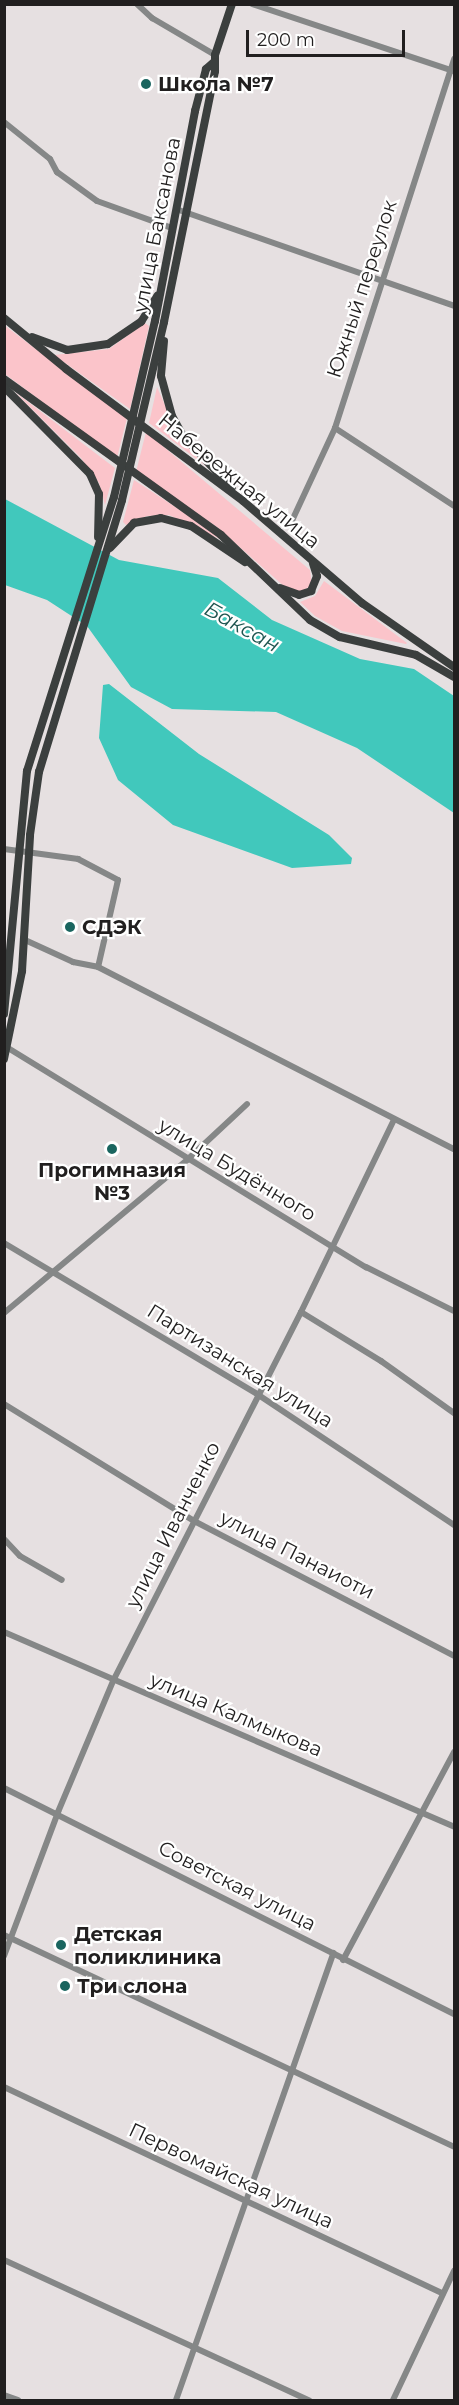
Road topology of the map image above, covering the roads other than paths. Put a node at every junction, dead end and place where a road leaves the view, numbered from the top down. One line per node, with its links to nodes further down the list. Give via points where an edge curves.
1 (137, 4): 4 (street)
2 (232, 4): 4 (main road, улица Баксанова)
3 (252, 4): 6 (street)
4 (214, 58): 8 (main road, улица Баксанова, via 204,78); 9 (main road, улица Баксанова, via 215,71)
5 (454, 59): 6 (street, Южный переулок)
6 (453, 70): 11 (street, Южный переулок)
7 (4, 122): 10 (street, via 50,159 57,172 97,201)
8 (176, 209): 9 (street); 10 (main road, улица Баксанова)
9 (185, 211): 11 (street); 15 (main road, улица Баксанова)
10 (172, 228): 12 (main road, улица Баксанова)
11 (382, 279): 13 (street); 20 (street, Южный переулок)
12 (162, 287): 16 (main road, via 141,322 117,340 97,348 55,349); 19 (main road, улица Баксанова)
13 (454, 306)
14 (4, 318): 16 (main road, Набережная улица)
15 (164, 322): 19 (main road, улица Баксанова); 22 (main road, via 161,376 172,416 187,441)
16 (13, 325): 22 (main road, Набережная улица)
17 (4, 379): 28 (main road, via 221,535)
18 (4, 387): 25 (main road, via 62,442 96,484 100,506)
19 (143, 399): 21 (main road)
20 (334, 428): 23 (street); 24 (street, Южный переулок)
21 (118, 498): 25 (main road); 26 (main road)
22 (243, 501): 27 (main road, Набережная улица)
23 (454, 506)
24 (290, 525)
25 (96, 548): 33 (main road, via 27,771)
26 (108, 552): 28 (main road, via 120,534 134,524 172,519 199,531); 34 (main road, via 41,764)
27 (311, 561): 29 (main road, via 316,582 306,594 293,595); 30 (main road, Набережная улица, via 362,603)
28 (257, 570): 29 (main road)
29 (268, 581): 31 (main road, via 325,630 416,655)
30 (454, 667)
31 (454, 677)
32 (4, 849): 33 (street)
33 (18, 853): 34 (street); 37 (main road)
34 (28, 854): 35 (main road); 36 (street, via 78,858 118,880)
35 (25, 940): 36 (street, via 74,962); 38 (main road)
36 (98, 967): 41 (street)
37 (4, 1014)
38 (8, 1048): 39 (main road); 43 (street, улица Будённого)
39 (4, 1059)
40 (247, 1104): 43 (street)
41 (394, 1120): 42 (street); 45 (street, улица Иванченко)
42 (454, 1149)
43 (187, 1160): 45 (street, улица Будённого); 46 (street)
44 (4, 1243): 46 (street, Партизанская улица)
45 (333, 1246): 47 (street, улица Будённого); 48 (street, улица Иванченко)
46 (54, 1269): 49 (street); 50 (street, Партизанская улица)
47 (454, 1311)
48 (301, 1312): 50 (street, улица Иванченко); 52 (street, via 381,1361)
49 (4, 1313)
50 (257, 1394): 53 (street, улица Иванченко); 54 (street, Партизанская улица)
51 (4, 1404): 53 (street, улица Панаиоти)
52 (454, 1413)
53 (194, 1521): 58 (street, улица Панаиоти); 59 (street, улица Иванченко)
54 (454, 1524)
55 (4, 1539): 56 (street, via 20,1556)
56 (62, 1580)
57 (4, 1632): 59 (street, улица Калмыкова)
58 (454, 1656)
59 (113, 1681): 62 (street, улица Иванченко); 63 (street, улица Калмыкова)
60 (454, 1752): 63 (street)
61 (4, 1788): 62 (street, Советская улица)
62 (58, 1812): 65 (street, улица Иванченко); 66 (street, Советская улица)
63 (423, 1812): 64 (street, улица Калмыкова); 68 (street)
64 (454, 1827)
65 (8, 1937): 67 (street, улица Иванченко); 70 (street)
66 (333, 1953): 68 (street, Советская улица); 70 (street)
67 (4, 1956)
68 (343, 1960): 69 (street, Советская улица)
69 (454, 2014)
70 (291, 2070): 72 (street); 73 (street)
71 (4, 2087): 73 (street, Первомайская улица)
72 (454, 2147)
73 (246, 2203): 76 (street, Первомайская улица); 77 (street)
74 (4, 2260): 77 (street)
75 (454, 2271): 76 (street)
76 (443, 2294): 82 (street)
77 (194, 2349): 80 (street); 81 (street)
78 (4, 2395): 79 (street)
79 (18, 2400)
80 (176, 2400)
81 (309, 2400)
82 (393, 2400)

